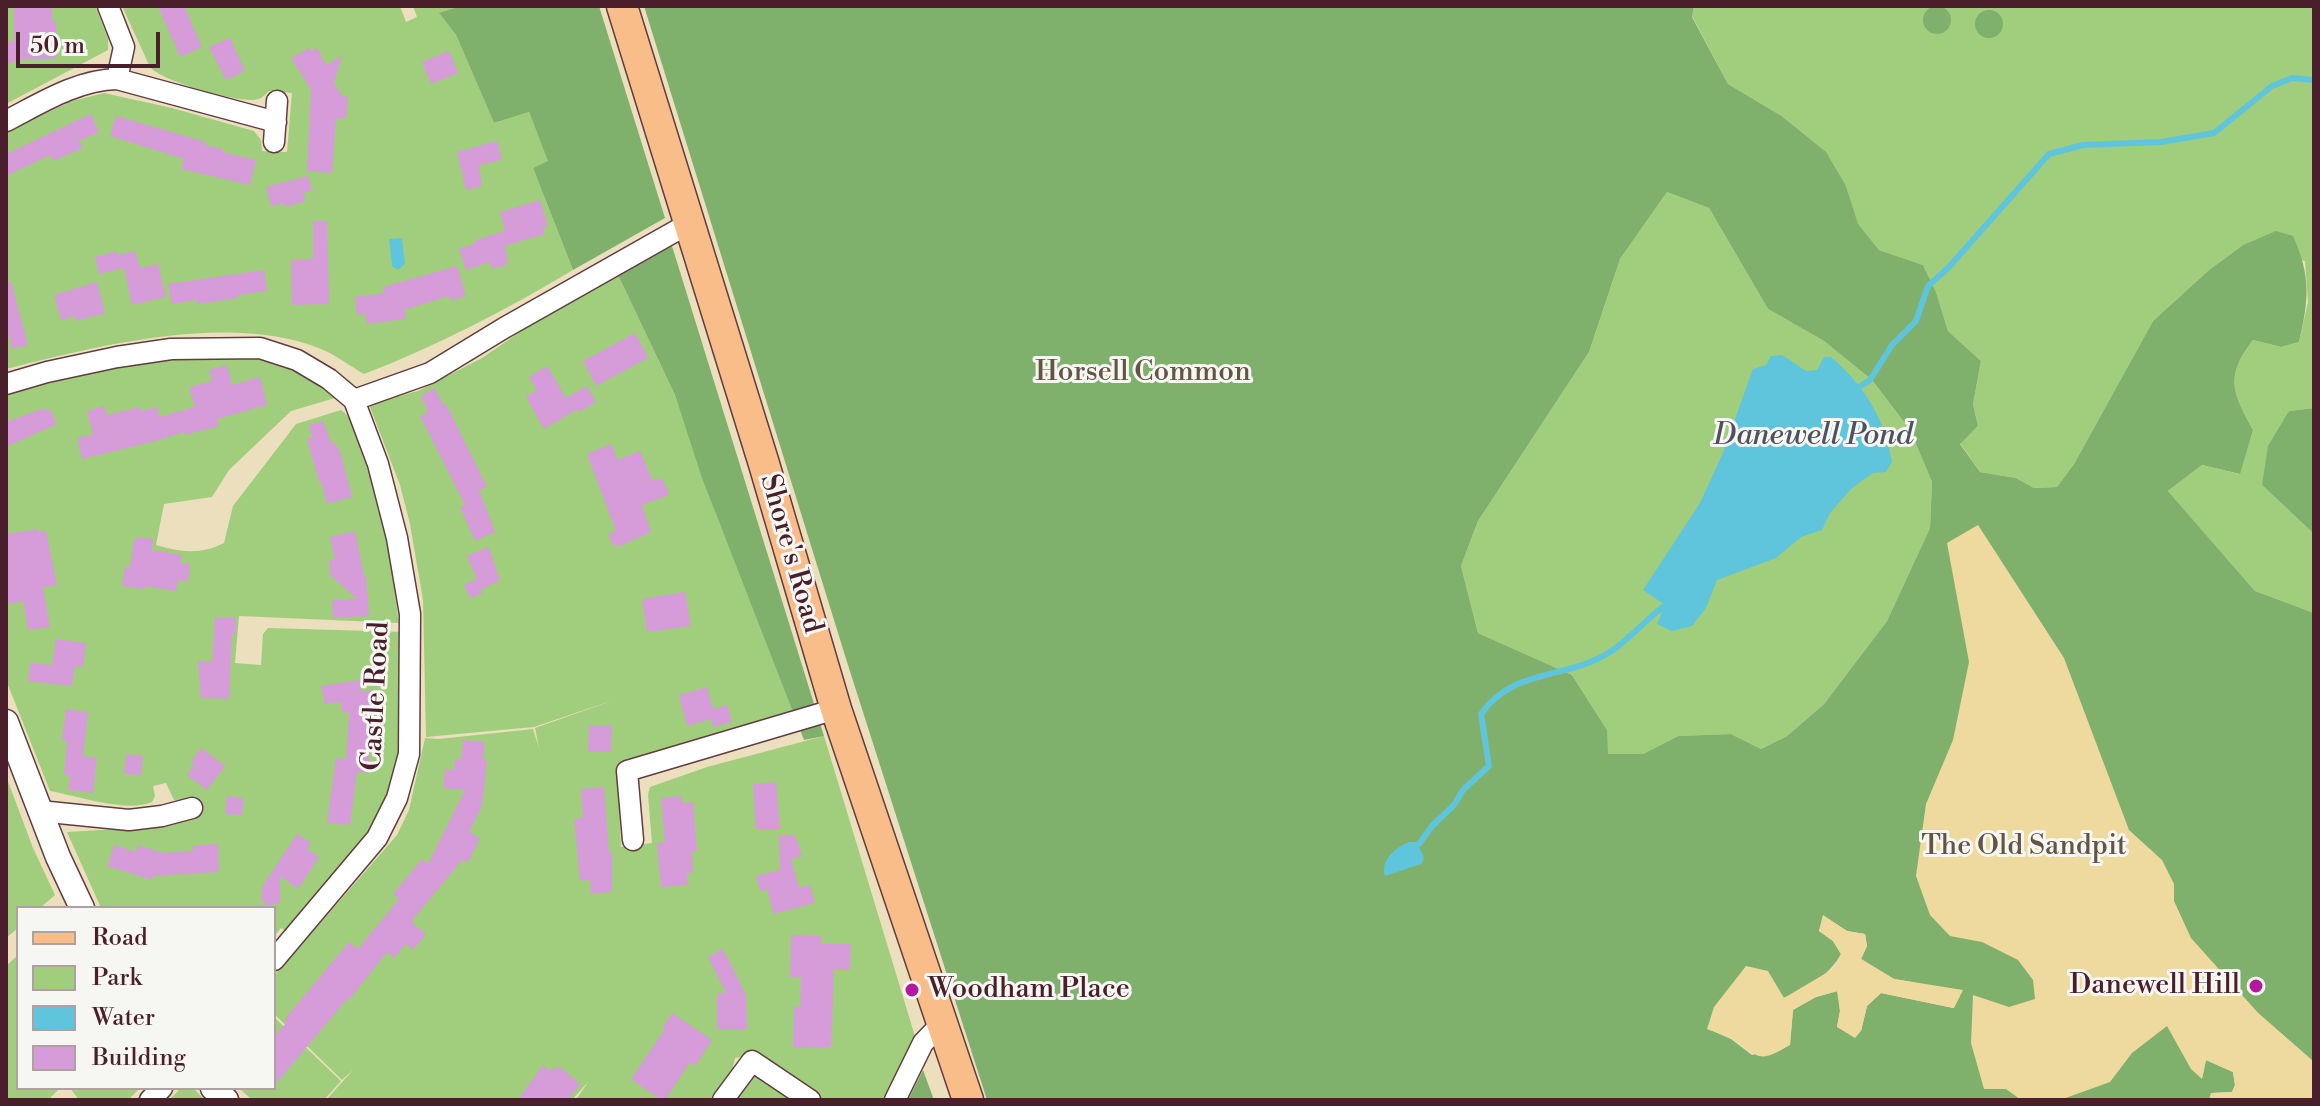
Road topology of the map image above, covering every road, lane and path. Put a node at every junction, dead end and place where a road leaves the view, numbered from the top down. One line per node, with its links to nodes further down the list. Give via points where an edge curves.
1 (108, 6): 3 (street, via 124,47)
2 (622, 6): 6 (main road, Shore's Road)
3 (117, 79): 4 (street, via 275,132); 5 (street, via 68,89)
4 (277, 101)
5 (6, 121)
6 (688, 224): 8 (street, via 430,373); 9 (main road, Shore's Road)
7 (6, 384): 8 (street, via 185,347 260,348 297,360)
8 (354, 400): 15 (street, Castle Road, via 378,464 410,614 409,754 397,798 377,838)
9 (836, 709): 13 (street, via 627,771); 16 (main road, Shore's Road)
10 (6, 722): 12 (street)
11 (192, 808): 12 (street, via 129,820)
12 (39, 811): 14 (street)
13 (633, 840)
14 (81, 906)
15 (276, 958)
16 (942, 1023): 19 (street, via 923,1043); 20 (main road, Shore's Road)
17 (723, 1100): 18 (street, via 752,1061)
18 (810, 1100)
19 (895, 1100)
20 (968, 1100)

